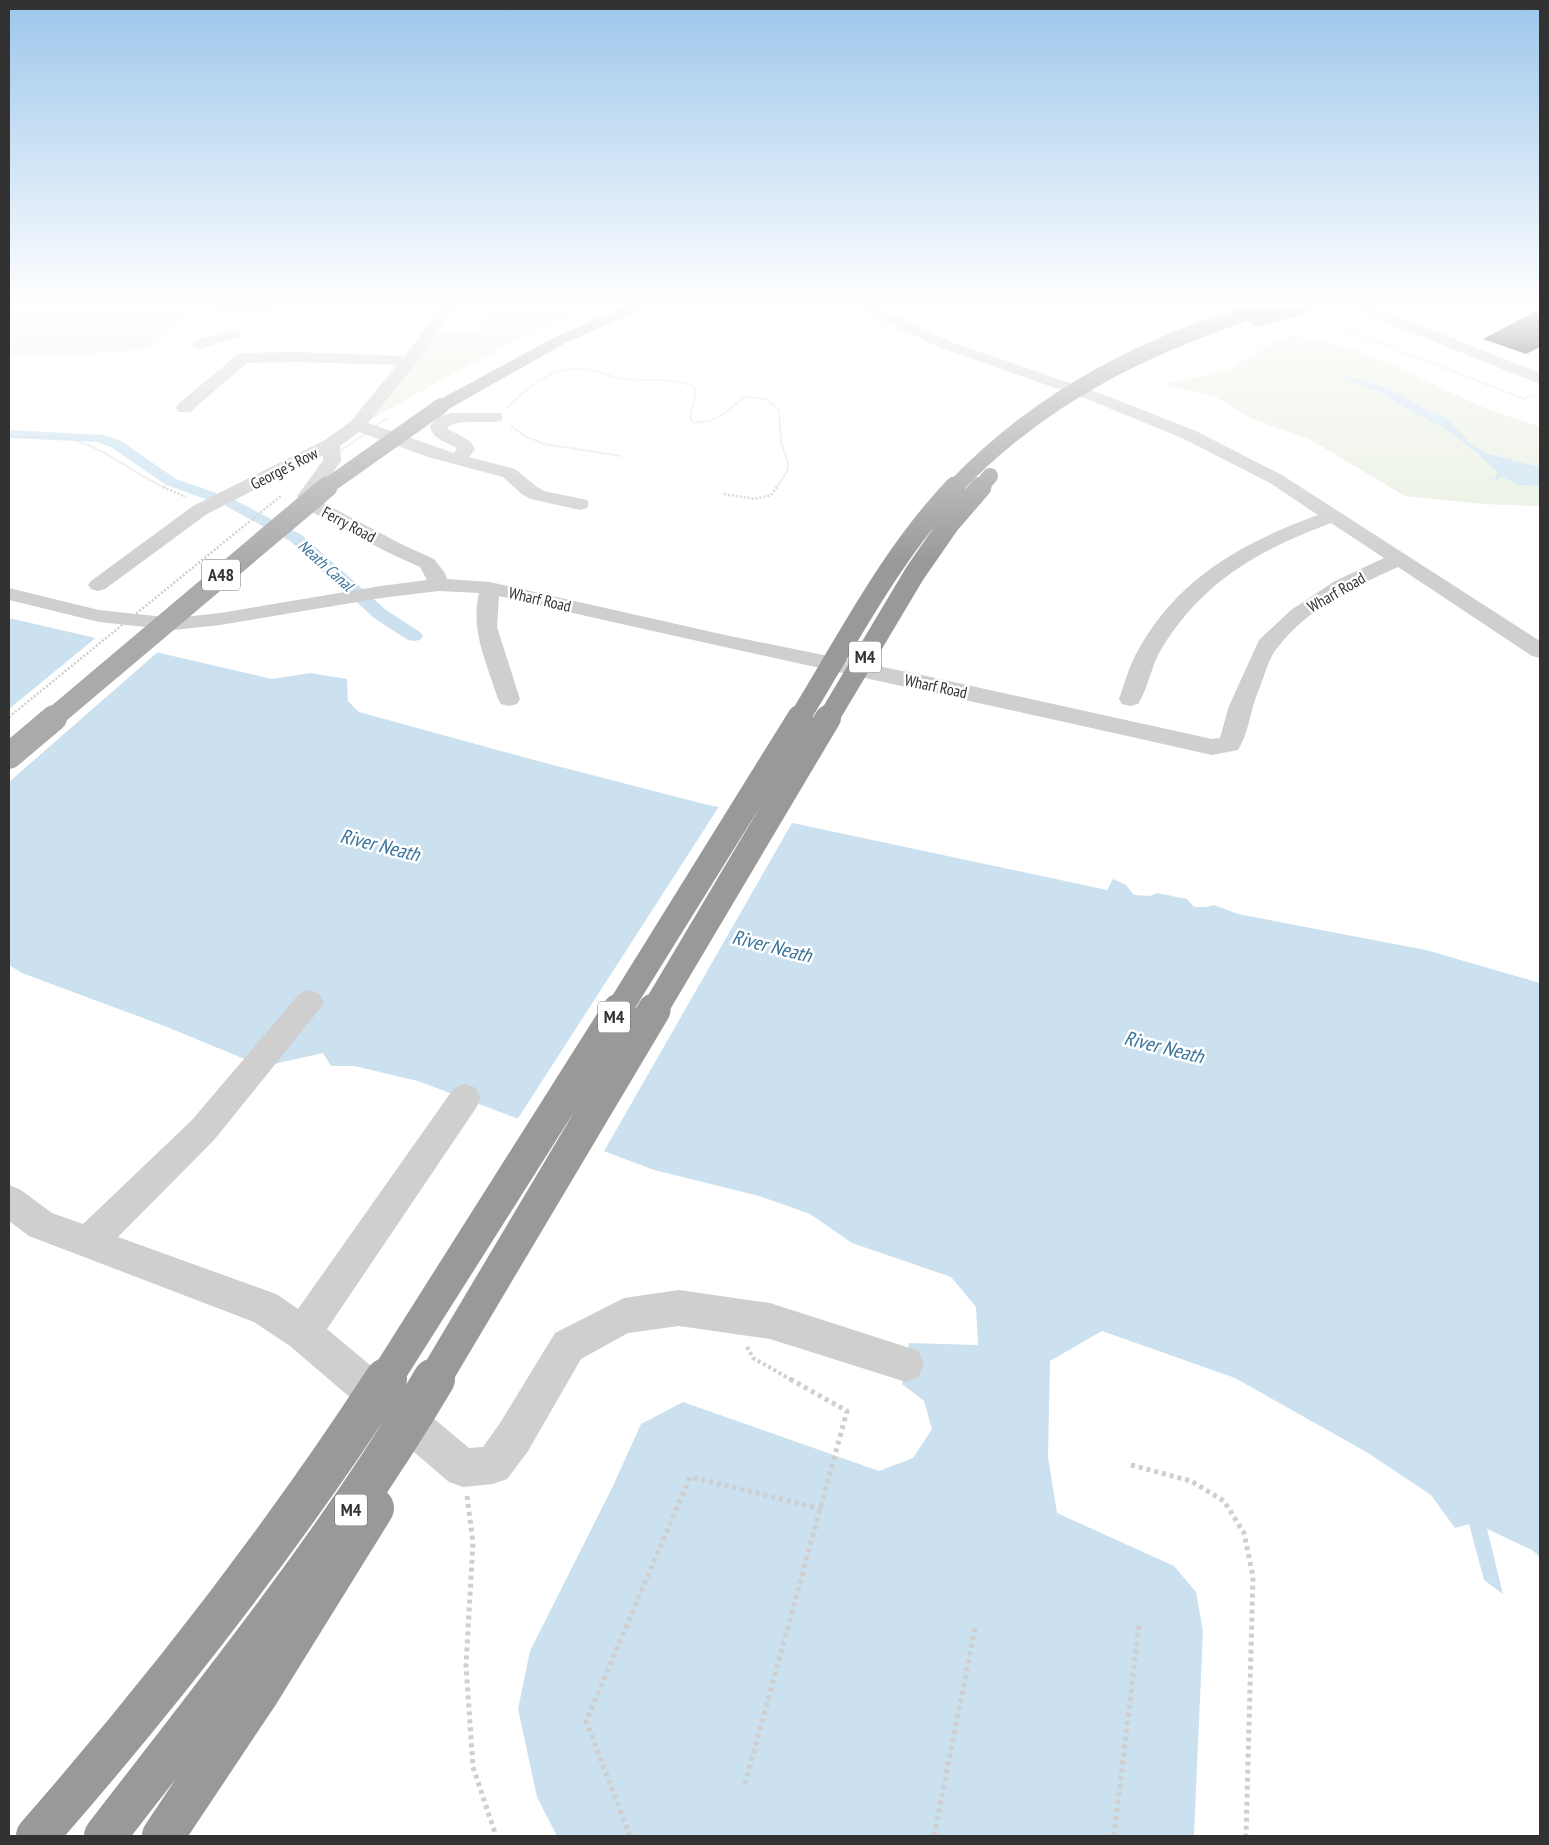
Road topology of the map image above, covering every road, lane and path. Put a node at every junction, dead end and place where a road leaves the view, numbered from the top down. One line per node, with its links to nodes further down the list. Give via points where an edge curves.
1 (210, 390): 13 (street)
2 (385, 390): 16 (street, George's Row)
3 (457, 390): 12 (main road, A48)
4 (462, 390): 12 (main road, A48)
5 (526, 390): 15 (path)
6 (695, 390): 23 (path, via 690,418 693,422 715,421 746,398 766,398 779,410 787,472 771,495 755,499)
7 (1072, 390): 53 (highway, M4, bridge, via 1028,420 996,447 931,514 874,597 640,977 364,1413 269,1551 142,1714)
8 (1076, 390): 26 (street, via 1190,435 1276,479)
9 (1098, 390): 41 (highway, M4, bridge, via 1020,447 968,501 931,549)
10 (1503, 390): 11 (path, via 1524,399)
11 (1540, 392)
12 (435, 404): 32 (main road, A48, bridge, via 329,485); 37 (main road, A48, via 362,445 314,482)
13 (195, 405)
14 (390, 416): 21 (path, bridge)
15 (495, 417): 19 (path, via 544,444); 20 (street, via 481,420 451,418 443,422 440,432 466,449)
16 (357, 425): 18 (street, George's Row); 20 (street)
17 (9, 438): 25 (path, via 72,439 118,459 149,481)
18 (331, 444): 25 (street, George's Row); 28 (street, Ferry Road, via 332,461 306,496 314,505 427,563)
19 (621, 456)
20 (458, 458): 24 (street, via 509,473 538,495)
21 (318, 467)
22 (287, 490): 36 (path, bridge)
23 (724, 494)
24 (580, 504)
25 (208, 506): 29 (street, George's Row)
26 (1333, 516): 27 (street); 35 (street, via 1262,544 1222,567 1201,585 1182,603 1149,651)
27 (1399, 559): 30 (street, Wharf Road, via 1342,585 1298,614 1268,645 1240,706 1230,744 1212,747); 33 (street)
28 (439, 584): 30 (street, Wharf Road); 32 (street, Wharf Road, via 220,619)
29 (98, 585)
30 (490, 588): 34 (street, via 486,627)
31 (9, 594): 32 (street, Wharf Road, via 99,616)
32 (165, 623): 38 (main road, A48, bridge)
33 (1540, 651)
34 (509, 699)
35 (1130, 699)
36 (9, 717)
37 (9, 734)
38 (9, 756)
39 (308, 1002): 43 (street, via 203,1130)
40 (465, 1098): 45 (street)
41 (564, 1161): 54 (highway, M4, bridge, via 423,1398 344,1521 217,1694); 55 (highway, M4, bridge, via 366,1521 259,1692)
42 (9, 1201): 43 (street, via 41,1225)
43 (88, 1242): 45 (street, via 265,1308)
44 (729, 1315): 46 (street, via 770,1321); 48 (street, via 679,1308 624,1316 568,1346 514,1437 493,1465); 49 (path, via 753,1358 847,1411)
45 (303, 1333): 48 (street)
46 (906, 1364)
47 (1132, 1465): 60 (path, via 1191,1481 1224,1501 1244,1532 1253,1577)
48 (463, 1468): 56 (path, via 473,1542 466,1666 473,1767)
49 (822, 1508): 52 (path); 57 (path, via 690,1477 586,1721)
50 (1139, 1626): 59 (path)
51 (975, 1628): 58 (path)
52 (745, 1784)
53 (38, 1836)
54 (105, 1836)
55 (163, 1836)
56 (496, 1836)
57 (630, 1836)
58 (934, 1836)
59 (1114, 1836)
60 (1246, 1836)

